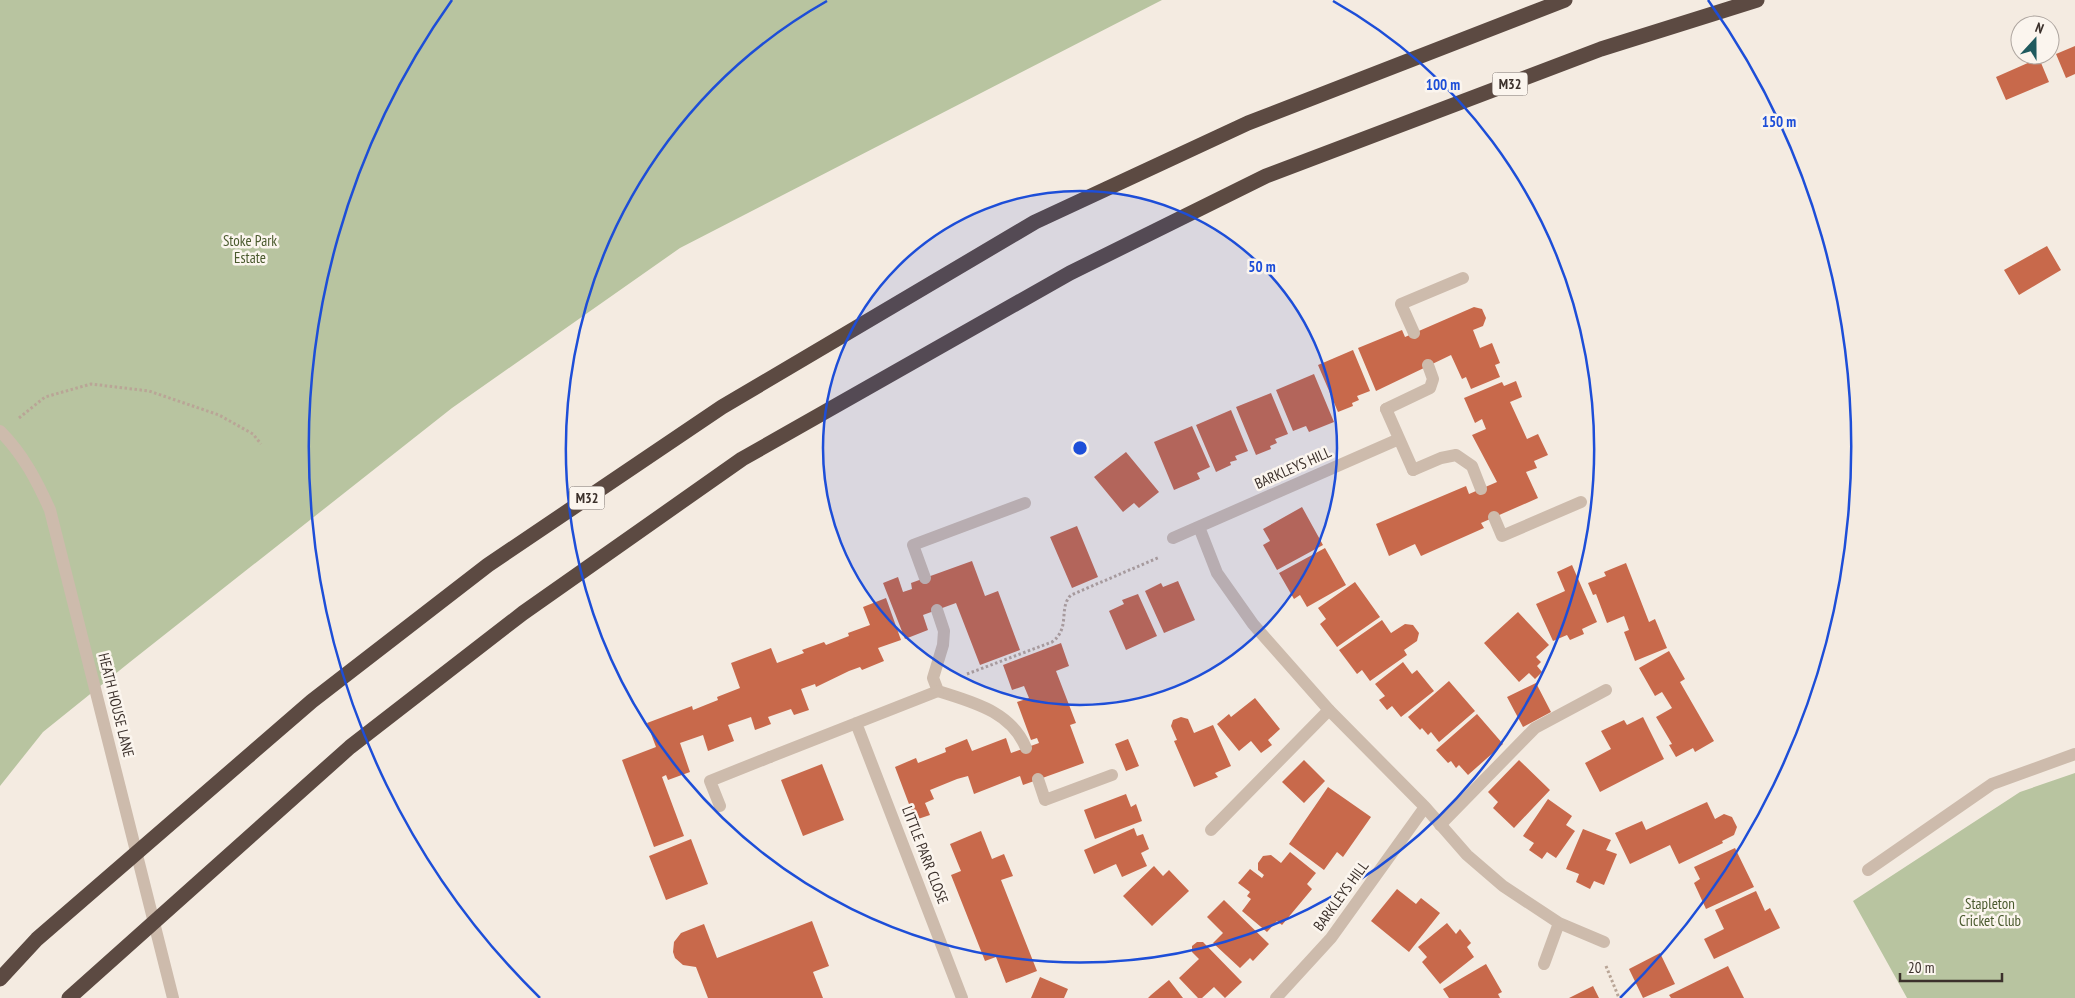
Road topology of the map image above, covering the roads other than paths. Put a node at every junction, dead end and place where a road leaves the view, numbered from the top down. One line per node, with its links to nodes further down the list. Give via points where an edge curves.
1 (1565, 0): 32 (highway, M32, via 1248,123 1036,222 722,407 488,565 312,700 37,939)
2 (1756, 0): 33 (highway, M32, via 1601,50 1266,176 1070,273 742,459 523,613 350,747)
3 (1463, 278): 4 (street, via 1401,304)
4 (1414, 333)
5 (1428, 365): 7 (street, via 1433,380 1430,388 1386,409)
6 (0, 432): 34 (street, HEATH HOUSE LANE, via 25,462 50,510)
7 (1399, 439): 8 (street, via 1413,470 1456,455 1472,466); 12 (street, BARKLEYS HILL)
8 (1481, 489)
9 (1580, 502): 11 (street, via 1502,536)
10 (1025, 504): 14 (street, via 913,545)
11 (1494, 517)
12 (1199, 527): 13 (street, BARKLEYS HILL); 18 (street, via 1218,573 1232,596)
13 (1173, 538)
14 (925, 578)
15 (937, 610): 16 (street, via 944,637 933,678)
16 (937, 688): 19 (street); 20 (street, via 994,711 1012,726)
17 (1606, 690): 26 (street, via 1535,728)
18 (1330, 710): 25 (street); 27 (street)
19 (856, 723): 24 (street, via 710,781); 35 (street, LITTLE PARR CLOSE)
20 (1026, 748)
21 (2075, 754): 28 (street, via 1992,784)
22 (1112, 775): 23 (street, via 1046,800)
23 (1038, 779)
24 (720, 806)
25 (1425, 807): 26 (street); 36 (street, BARKLEYS HILL, via 1331,938)
26 (1440, 825): 29 (street, via 1484,871)
27 (1212, 830)
28 (1868, 870)
29 (1559, 923): 30 (street); 31 (street)
30 (1604, 942)
31 (1544, 964)
32 (0, 979)
33 (69, 998)
34 (173, 998)
35 (962, 998)
36 (1276, 998)

